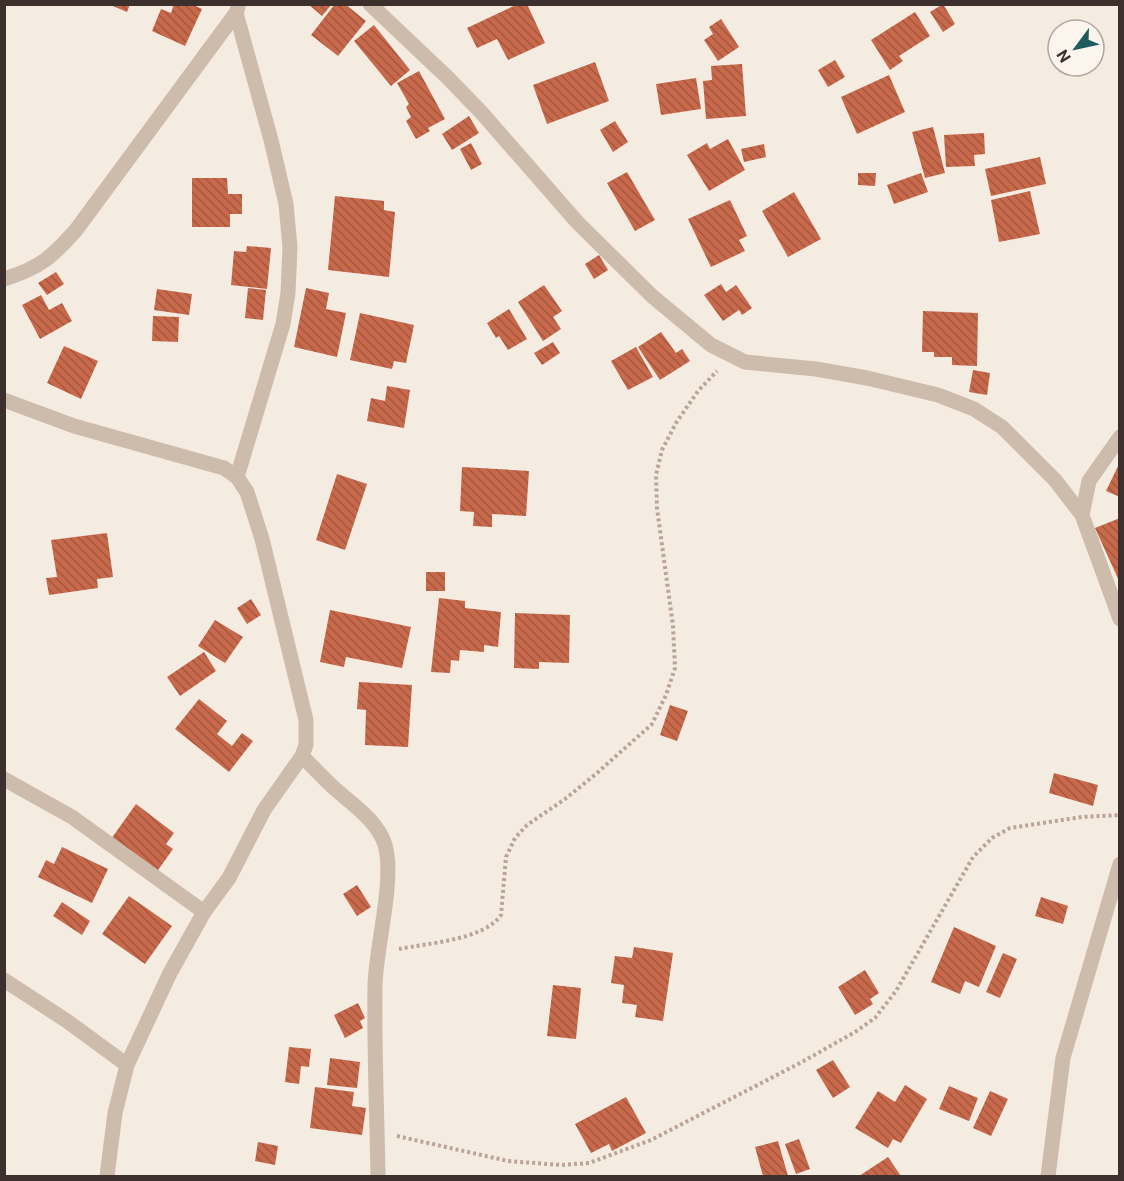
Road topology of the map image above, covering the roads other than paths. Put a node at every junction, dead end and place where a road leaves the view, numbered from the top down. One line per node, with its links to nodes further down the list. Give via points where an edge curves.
1 (370, 4): 7 (street, via 460,91 577,222 652,296 711,345 745,362 867,378 938,395 974,409 1002,427 1034,457)
2 (237, 9): 3 (street, via 76,230 54,255 31,271); 6 (street, via 284,194 290,247 283,324)
3 (4, 279)
4 (4, 400): 6 (street, via 74,426 224,468)
5 (1119, 437): 7 (street, via 1089,481)
6 (237, 477): 9 (street, via 247,492 262,539 306,720)
7 (1082, 515): 8 (street)
8 (1119, 619)
9 (302, 756): 12 (street, via 264,810 229,878); 16 (street, via 356,806 385,845 386,893 375,984)
10 (4, 780): 12 (street, via 72,817)
11 (1119, 864): 17 (street, via 1063,1059)
12 (204, 912): 14 (street)
13 (4, 980): 14 (street)
14 (127, 1065): 15 (street, via 115,1113)
15 (107, 1176)
16 (378, 1176)
17 (1048, 1176)

